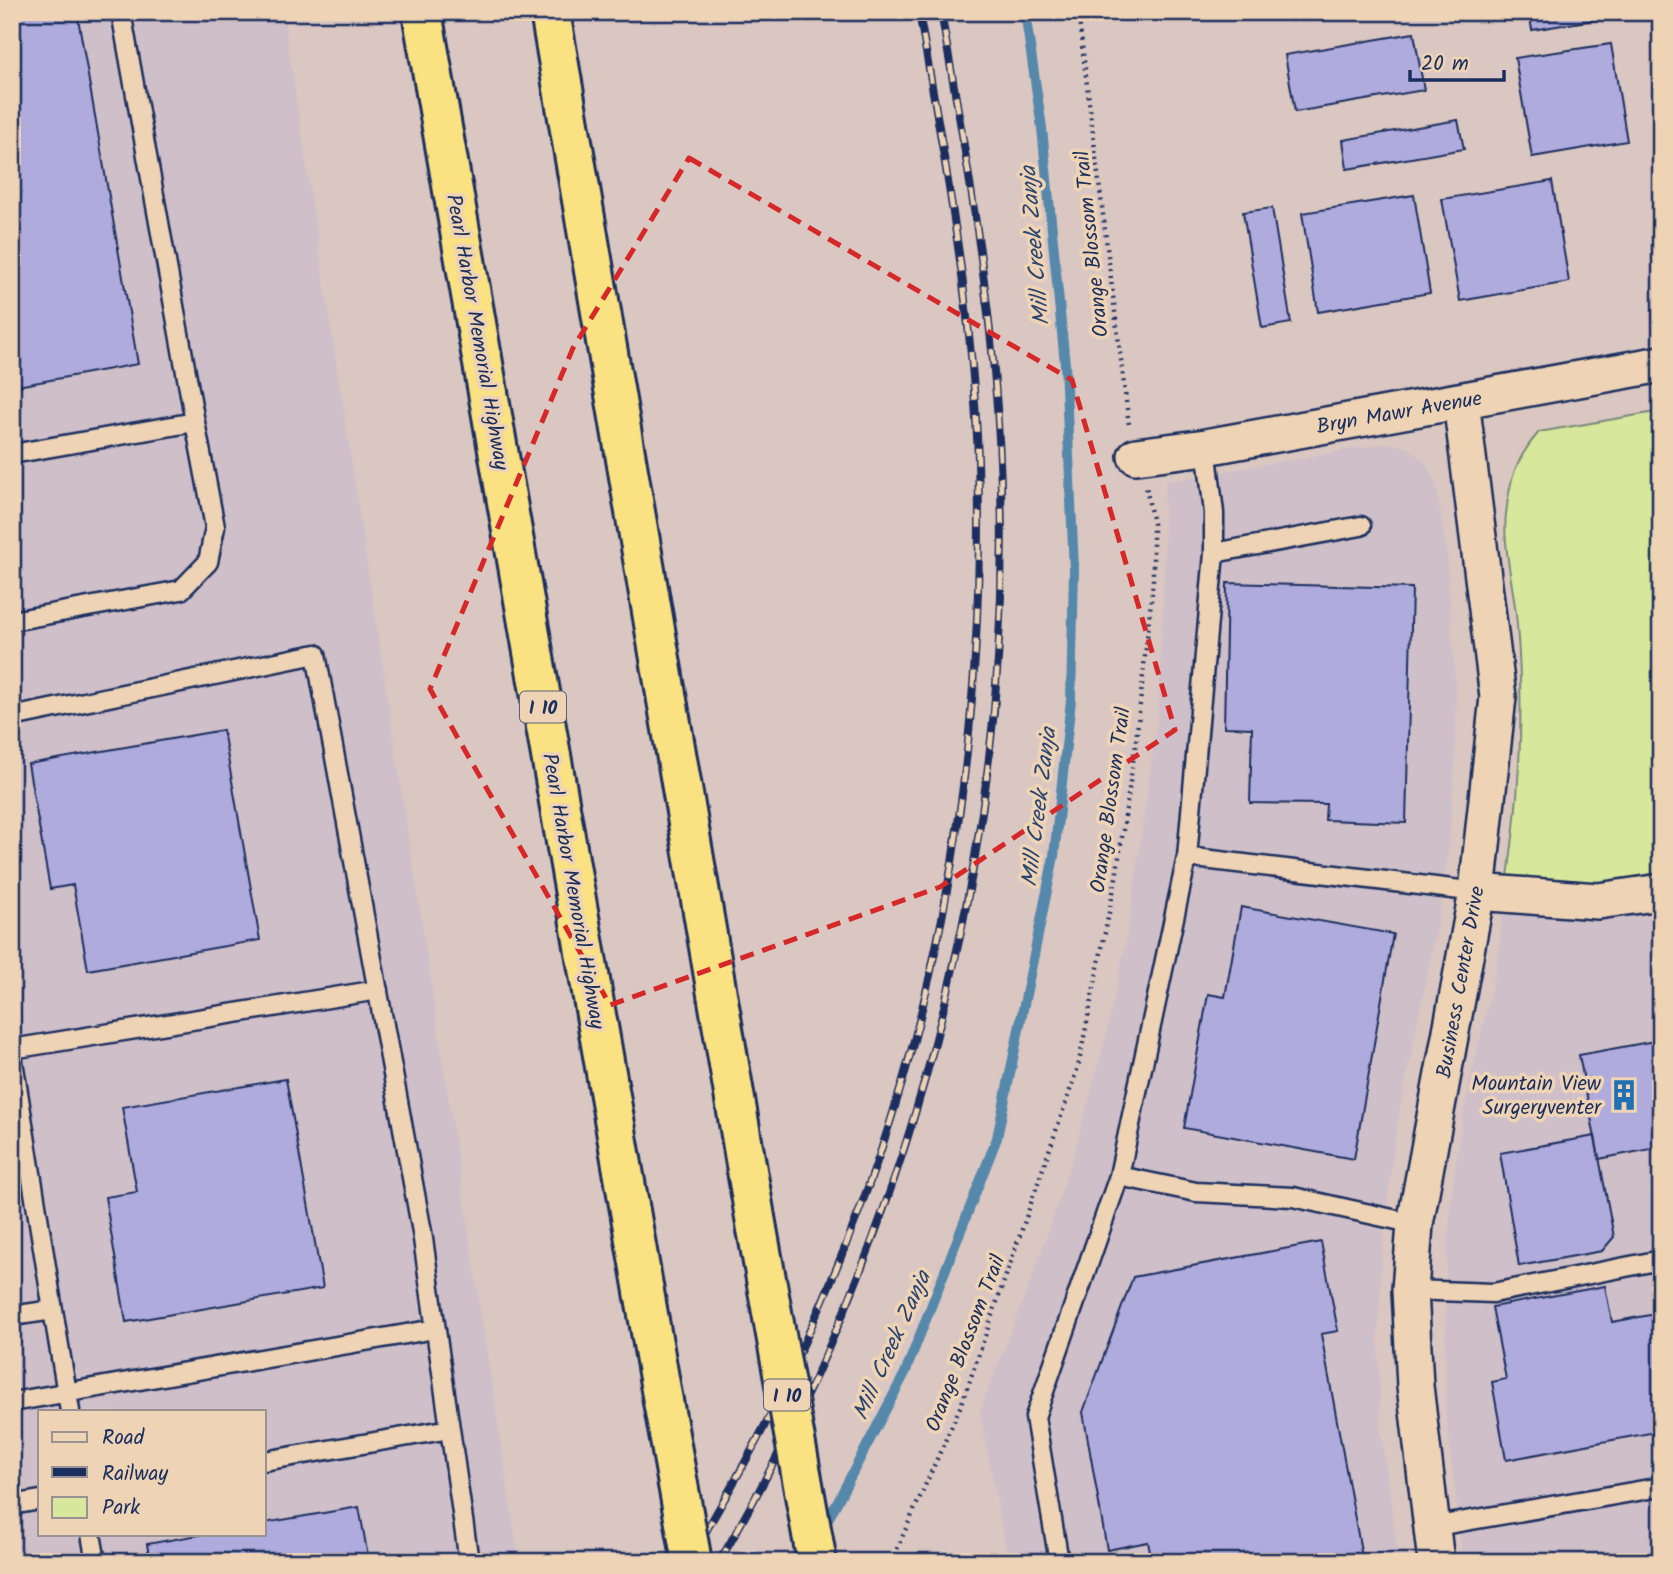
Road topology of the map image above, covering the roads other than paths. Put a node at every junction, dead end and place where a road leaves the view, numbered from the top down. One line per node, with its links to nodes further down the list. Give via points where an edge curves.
1 (121, 12): 10 (lane)
2 (414, 12): 6 (highway)
3 (422, 12): 6 (highway, Pearl Harbor Memorial Highway / I 10)
4 (550, 12): 7 (highway, I 10)
5 (567, 12): 7 (highway)
6 (443, 128): 42 (highway, Pearl Harbor Memorial Highway / I 10, bridge)
7 (602, 303): 43 (highway, I 10, bridge)
8 (1661, 364): 9 (street, Bryn Mawr Avenue)
9 (1461, 401): 11 (street, Bryn Mawr Avenue); 19 (street, Business Center Drive, via 1498,697)
10 (195, 422): 12 (lane); 16 (lane, via 215,527 208,562 181,590)
11 (1206, 447): 13 (street, Bryn Mawr Avenue); 15 (lane)
12 (12, 454)
13 (1136, 456)
14 (1361, 526): 15 (lane)
15 (1214, 553): 18 (lane)
16 (12, 621)
17 (12, 717): 21 (lane, via 316,654)
18 (1187, 857): 19 (lane); 24 (lane)
19 (1477, 892): 20 (street, via 1598,901); 25 (street, Business Center Drive)
20 (1661, 892)
21 (378, 990): 22 (lane); 30 (lane)
22 (12, 1049)
23 (12, 1055): 28 (lane)
24 (1119, 1176): 25 (lane, via 1196,1192 1293,1198); 44 (lane, via 1035,1417)
25 (1415, 1224): 27 (street, Business Center Drive)
26 (1661, 1260): 27 (lane, via 1493,1293)
27 (1410, 1290): 38 (street, Business Center Drive, via 1415,1386)
28 (53, 1310): 29 (lane); 32 (lane)
29 (12, 1316)
30 (435, 1329): 32 (lane); 33 (lane)
31 (12, 1402): 32 (lane)
32 (69, 1403)
33 (450, 1429): 34 (lane); 41 (lane)
34 (266, 1461)
35 (1661, 1488): 38 (lane)
36 (38, 1500): 37 (lane)
37 (12, 1505)
38 (1432, 1527): 45 (street, Business Center Drive)
39 (91, 1536): 40 (lane)
40 (96, 1562)
41 (469, 1562)
42 (692, 1562)
43 (817, 1562)
44 (1059, 1562)
45 (1436, 1562)

